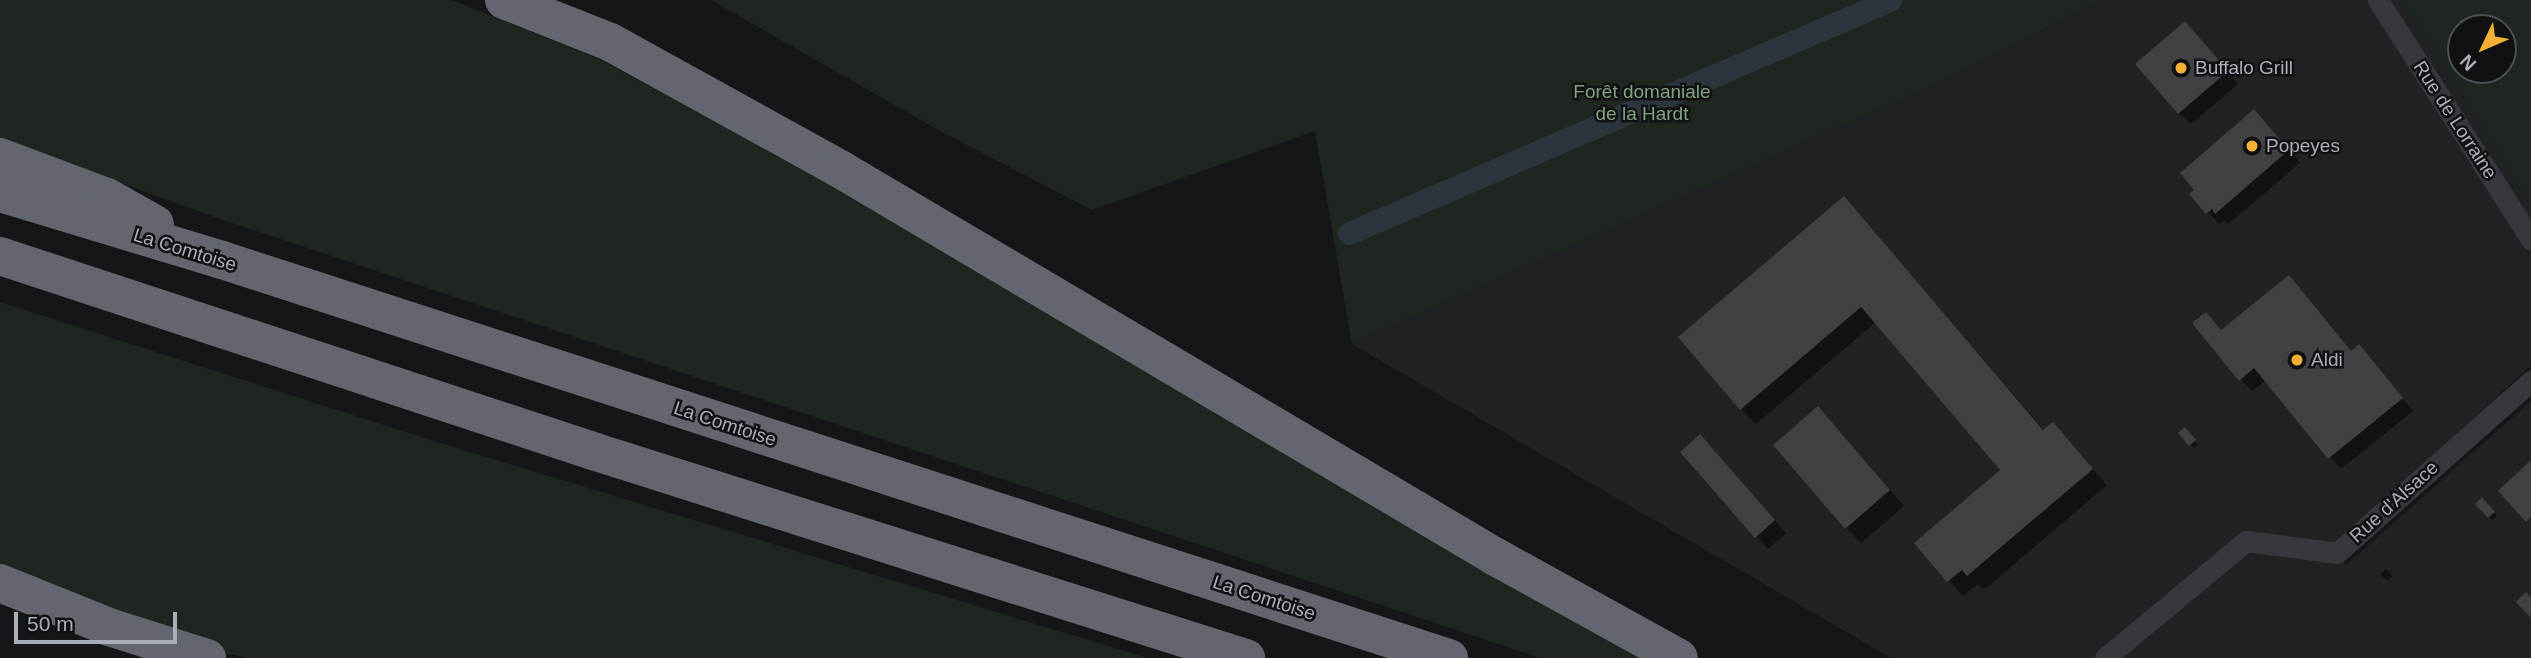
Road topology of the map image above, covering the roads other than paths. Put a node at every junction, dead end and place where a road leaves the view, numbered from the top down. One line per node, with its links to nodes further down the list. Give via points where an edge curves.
1 (504, 0): 15 (highway, via 610,42 840,169 1494,556)
2 (2378, 0): 5 (street, Rue de Lorraine)
3 (0, 157): 7 (highway, via 107,197)
4 (0, 193): 7 (highway, La Comtoise)
5 (2531, 239)
6 (0, 256): 9 (highway)
7 (222, 260): 14 (highway, La Comtoise)
8 (0, 269): 9 (highway)
9 (121, 296): 13 (highway)
10 (2531, 381): 16 (street, Rue d'Alsace, via 2337,553 2246,541)
11 (0, 583): 12 (highway, via 109,627)
12 (207, 658)
13 (1246, 658)
14 (1449, 658)
15 (1679, 658)
16 (2105, 658)

